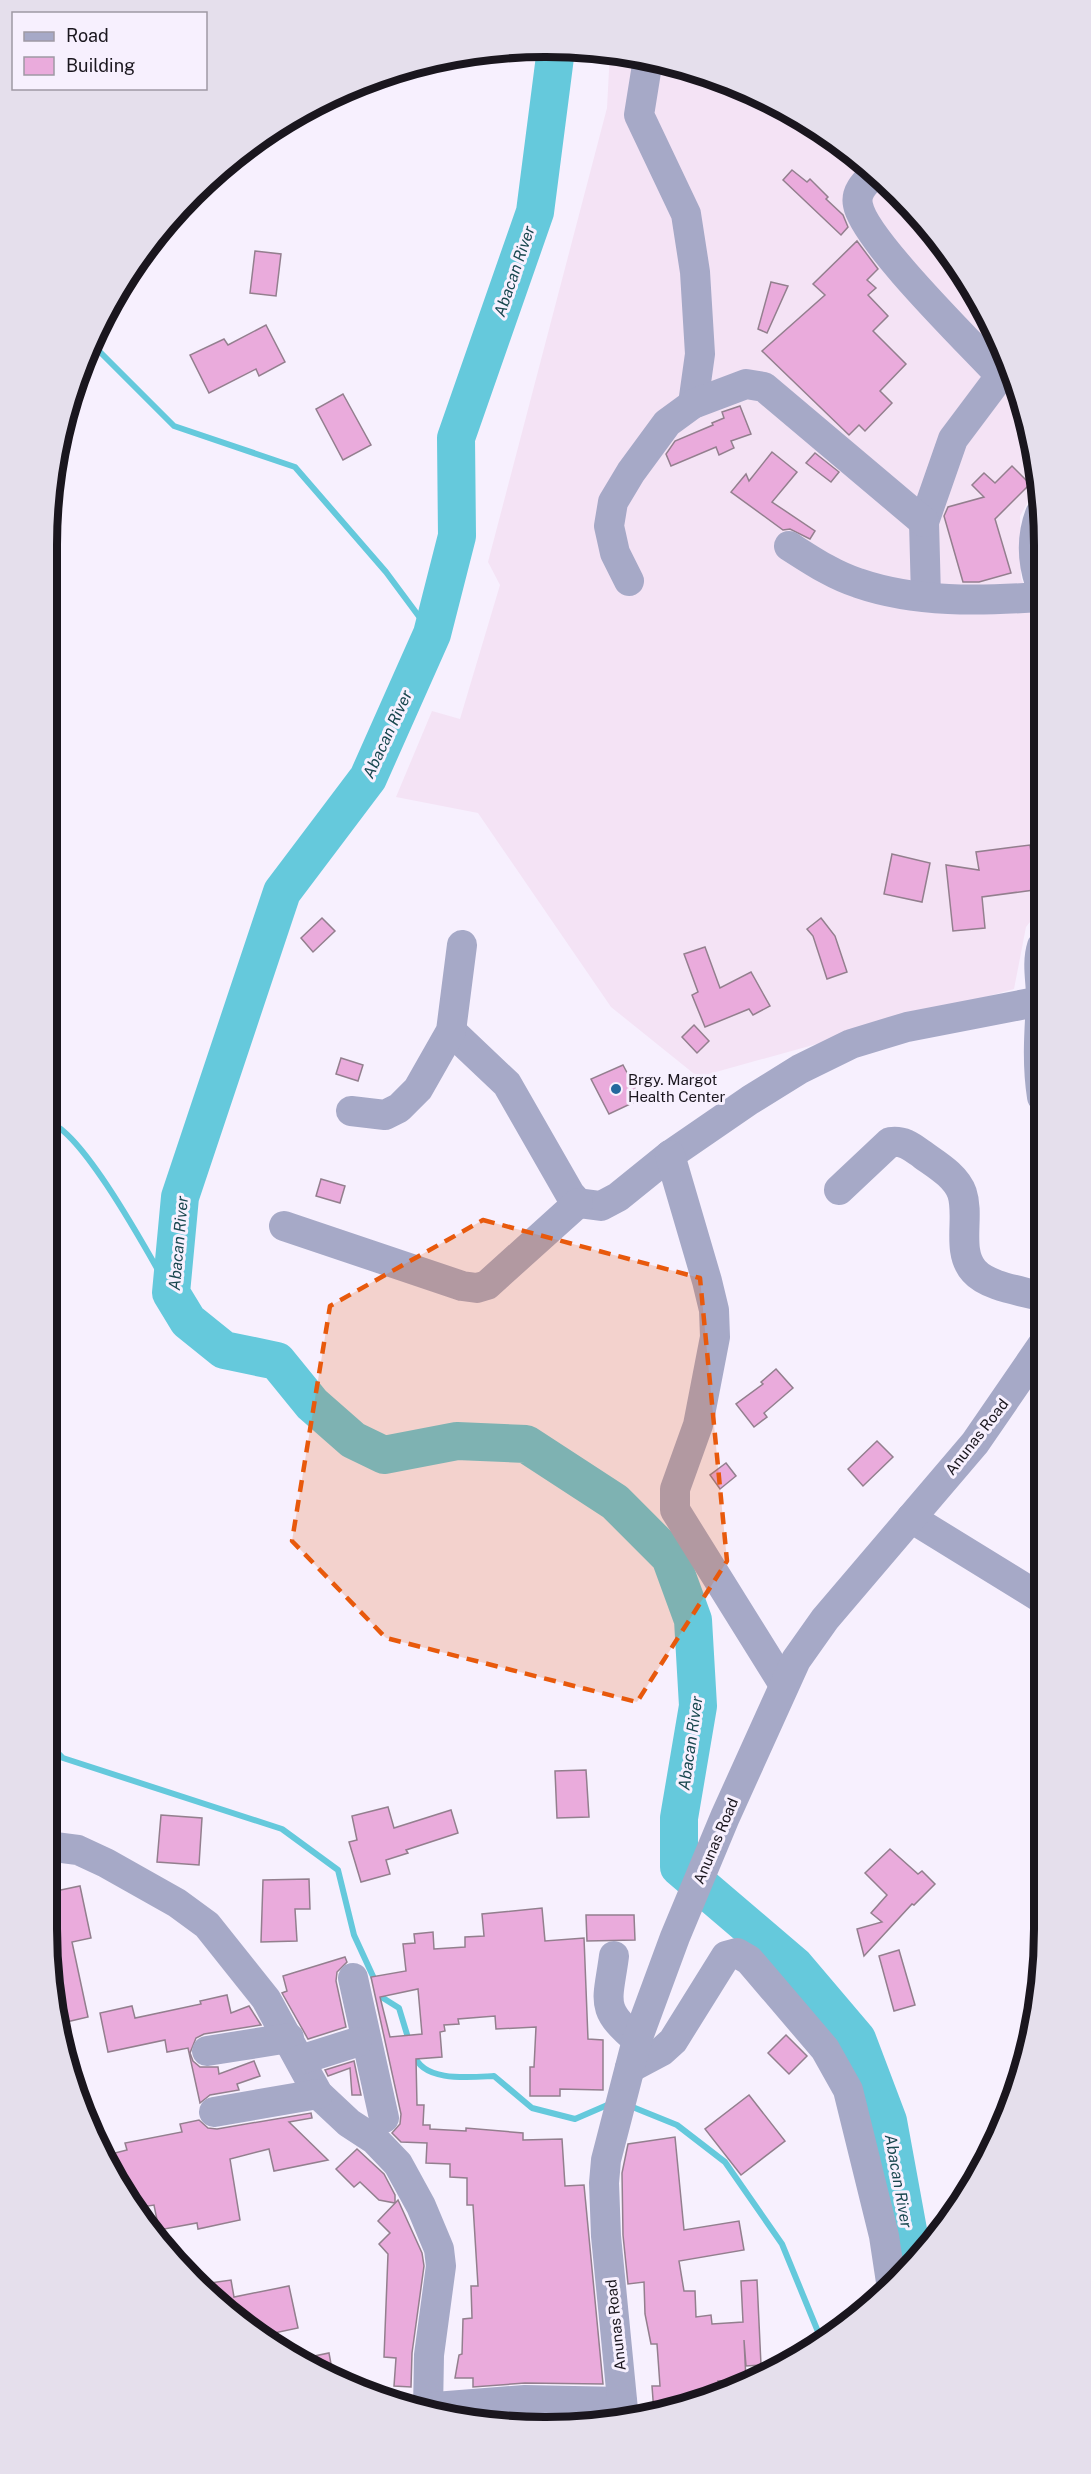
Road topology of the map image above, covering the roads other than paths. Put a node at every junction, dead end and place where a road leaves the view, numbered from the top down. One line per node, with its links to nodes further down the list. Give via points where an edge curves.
1 (647, 67): 3 (street, via 639,115 686,213 695,272 700,354)
2 (869, 179): 4 (street, via 860,189 857,203 861,216 883,247 996,371 998,379 953,439)
3 (693, 404): 4 (street, via 746,384 764,387); 8 (street, via 667,423 613,502 609,526 615,553)
4 (924, 522): 9 (street)
5 (1034, 537): 7 (street)
6 (789, 546): 9 (street, via 858,583)
7 (1034, 557)
8 (629, 581)
9 (926, 597): 10 (street)
10 (1034, 597)
11 (462, 945): 13 (street)
12 (1034, 1002): 15 (street, via 907,1027 851,1044 800,1069)
13 (451, 1031): 14 (street, via 418,1089 399,1108 385,1114); 17 (street, via 507,1084)
14 (351, 1111)
15 (670, 1155): 17 (street, via 601,1206); 23 (street, via 707,1281 715,1337 698,1425 675,1489 675,1510)
16 (839, 1190): 19 (street, via 890,1142 908,1145 945,1170 962,1194 966,1250 974,1271 984,1279)
17 (578, 1203): 18 (street, via 487,1285 477,1288)
18 (284, 1226)
19 (1034, 1294)
20 (1034, 1358): 21 (street, Anunas Road, via 994,1419)
21 (911, 1518): 22 (street); 23 (street, Anunas Road, via 825,1619)
22 (1034, 1594)
23 (784, 1685): 30 (street, Anunas Road, via 675,1937)
24 (57, 1847): 28 (street, via 78,1850 106,1863 177,1903 207,1925 261,1991)
25 (614, 1956): 30 (street, via 609,2010)
26 (353, 1978): 33 (street)
27 (357, 2042): 28 (street)
28 (294, 2049): 29 (street); 31 (street)
29 (207, 2050)
30 (631, 2062): 34 (street, via 662,2051 673,2041 726,1956 736,1953 749,1960 825,2049 848,2090); 37 (street, Anunas Road, via 606,2160 604,2183)
31 (318, 2094): 32 (street); 33 (street, via 349,2123)
32 (214, 2112)
33 (387, 2120): 35 (street, via 398,2164 439,2249 441,2284 429,2355)
34 (890, 2275)
35 (426, 2402)
36 (447, 2407): 37 (street, via 525,2400)
37 (623, 2411)

